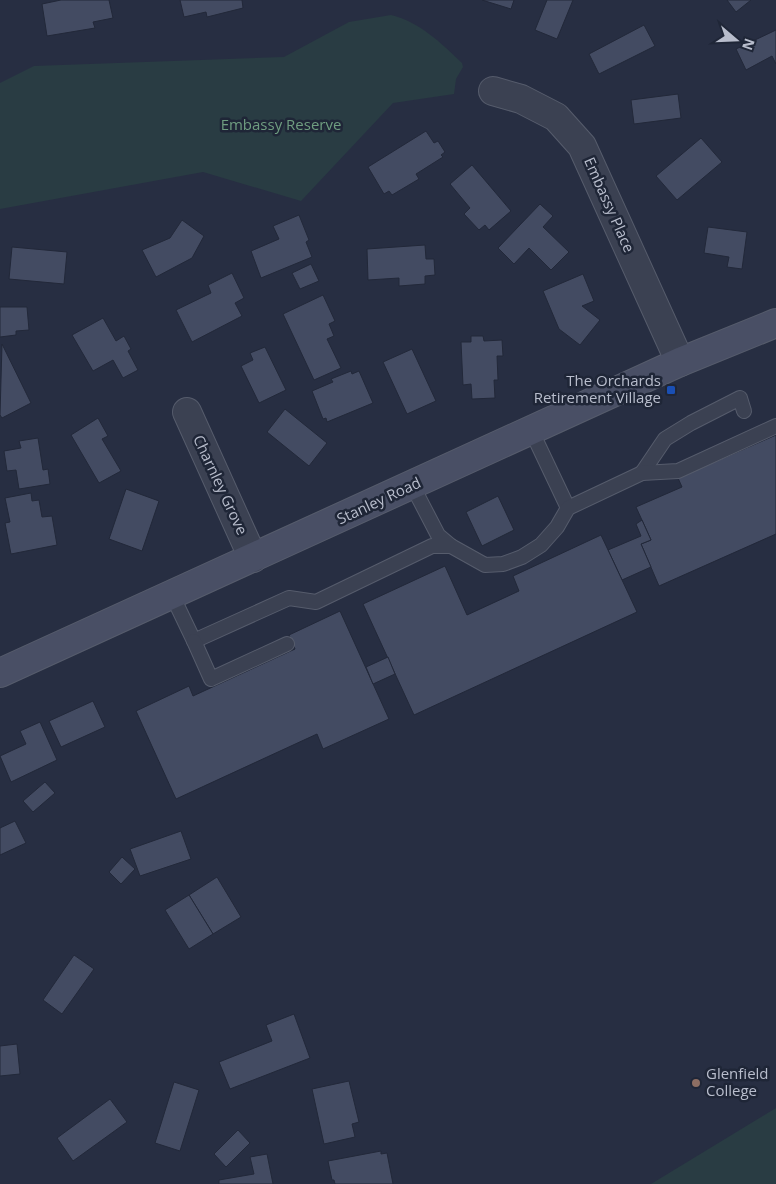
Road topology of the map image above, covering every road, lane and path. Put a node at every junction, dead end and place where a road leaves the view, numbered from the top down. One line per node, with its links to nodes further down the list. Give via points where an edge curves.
1 (493, 91): 3 (street, Embassy Place, via 521,99 556,117 582,146)
2 (770, 330): 3 (street, Stanley Road, via 736,338)
3 (680, 362): 7 (street, Stanley Road)
4 (187, 412): 12 (street, Charnley Grove)
5 (744, 412): 8 (lane, via 740,398 691,423 665,440)
6 (776, 426): 8 (lane, via 678,471)
7 (531, 430): 9 (street, Stanley Road); 10 (lane)
8 (642, 474): 10 (lane)
9 (412, 485): 11 (lane, via 438,535); 12 (street, Stanley Road)
10 (568, 508): 11 (lane, via 557,527 540,545 503,564 485,565)
11 (451, 546): 14 (lane, via 432,546 316,602 289,598)
12 (253, 558): 13 (street, Stanley Road)
13 (172, 595): 14 (lane); 16 (street, Stanley Road)
14 (194, 641): 15 (lane, via 211,679)
15 (287, 644)
16 (0, 673)

